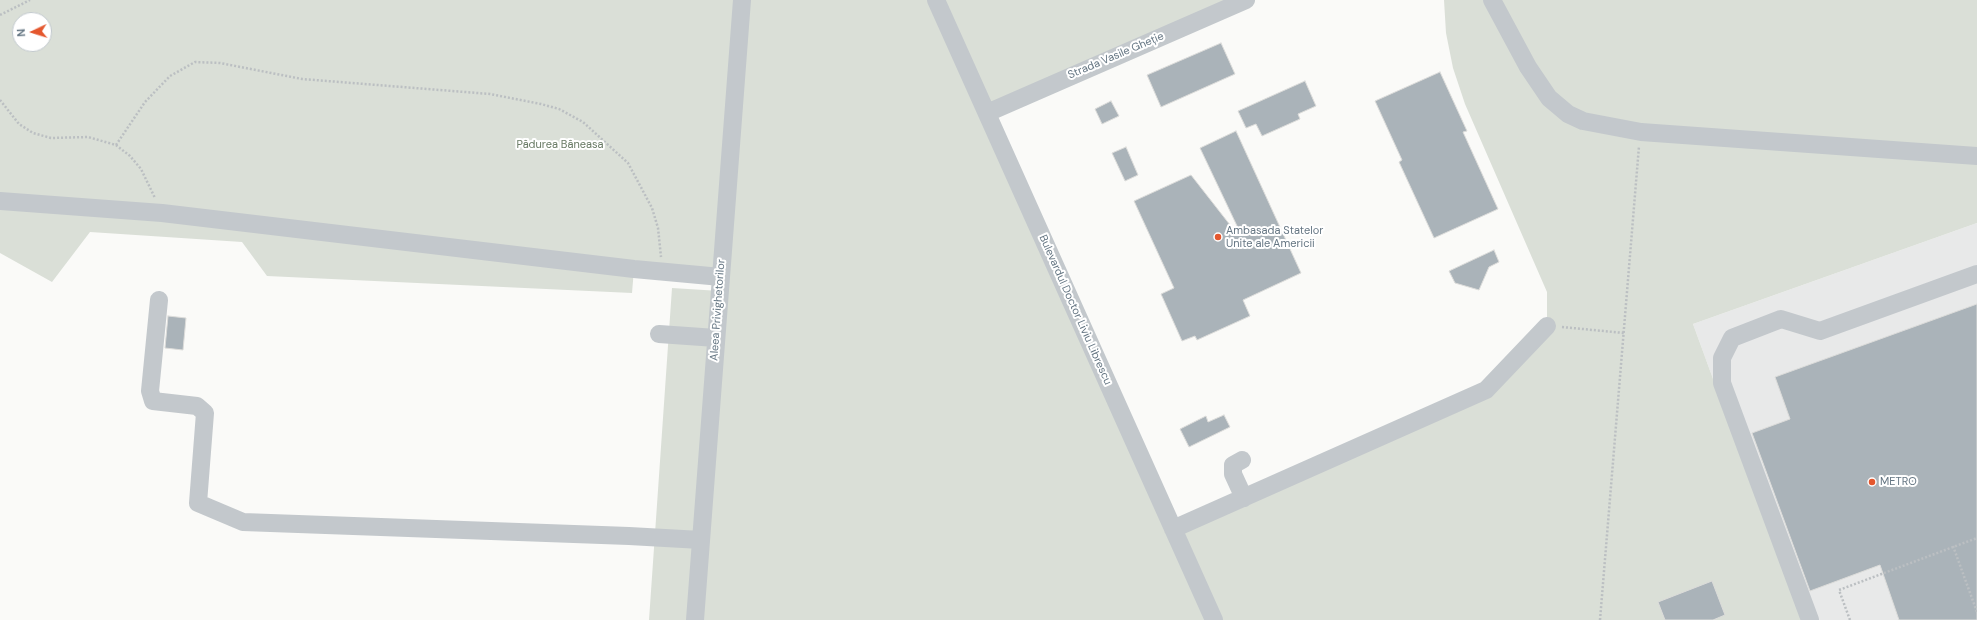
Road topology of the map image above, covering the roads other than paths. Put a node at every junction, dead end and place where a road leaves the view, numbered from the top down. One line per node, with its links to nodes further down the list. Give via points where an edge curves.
1 (742, 0): 9 (street, Aleea Privighetorilor)
2 (936, 0): 5 (street, Bulevardul Doctor Liviu Librescu)
3 (1246, 0): 5 (street, Strada Vasile Gheție)
4 (1492, 0): 6 (street, via 1528,68 1549,98 1568,114 1583,121 1641,132)
5 (987, 113): 16 (street, Bulevardul Doctor Liviu Librescu)
6 (1977, 156)
7 (0, 201): 9 (street, via 162,213)
8 (1977, 274): 20 (street, via 1820,331 1782,319 1732,338 1722,358 1722,383)
9 (721, 277): 13 (street, Aleea Privighetorilor)
10 (159, 300): 17 (street, via 150,391 153,401 197,406 205,413 198,503 243,522)
11 (1547, 326): 15 (street, via 1486,390)
12 (659, 334): 13 (street)
13 (716, 338): 17 (street, Aleea Privighetorilor)
14 (1242, 460): 15 (street, via 1233,465)
15 (1244, 498): 16 (street)
16 (1173, 529): 19 (street, Bulevardul Doctor Liviu Librescu)
17 (701, 540): 18 (street, Aleea Privighetorilor)
18 (696, 620)
19 (1214, 620)
20 (1810, 620)

